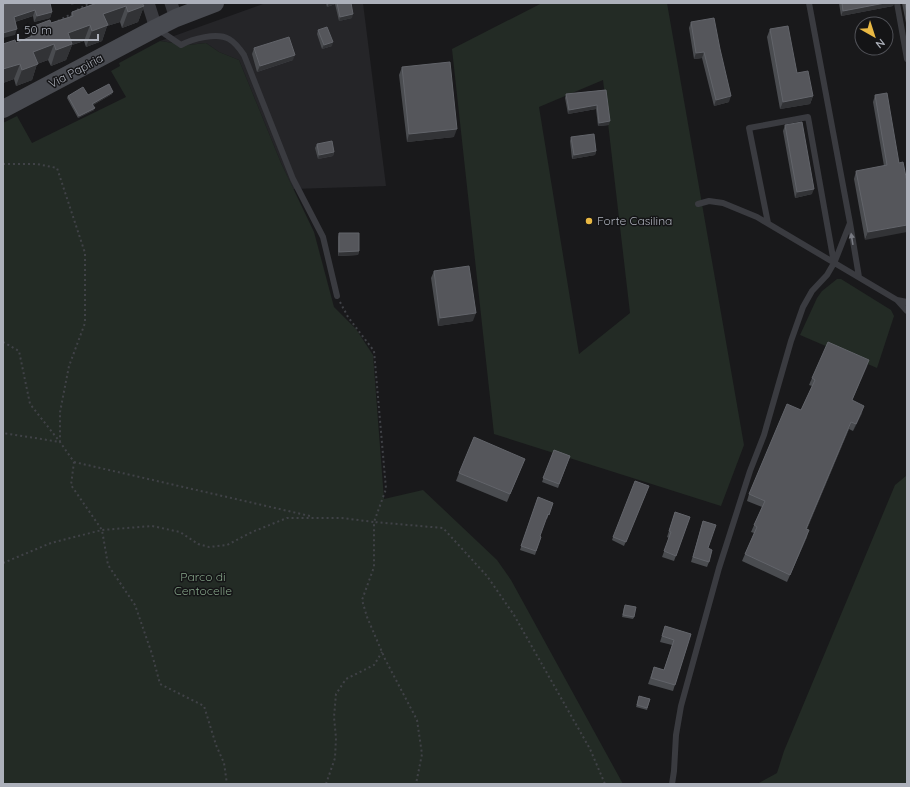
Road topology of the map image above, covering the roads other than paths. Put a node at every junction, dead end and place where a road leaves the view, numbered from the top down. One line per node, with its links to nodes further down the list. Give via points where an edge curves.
1 (148, 3): 6 (street)
2 (215, 3): 5 (street, Via Papiria)
3 (809, 3): 10 (lane)
4 (897, 3): 7 (lane)
5 (173, 11): 6 (street, Via Papiria)
6 (156, 28): 8 (street, Via Papiria); 14 (lane, via 181,45 204,38 229,38 244,55 293,179 323,237)
7 (907, 60)
8 (3, 110)
9 (698, 204): 11 (lane, via 710,201 724,203)
10 (850, 223): 12 (lane); 13 (lane, one-way to 10)
11 (768, 224): 12 (lane); 12 (lane, via 749,128 808,117)
12 (834, 263): 13 (lane); 18 (lane, via 812,291 803,308 764,436 719,568 681,706)
13 (859, 277): 15 (lane)
14 (337, 296)
15 (897, 300): 16 (lane); 17 (lane)
16 (907, 302)
17 (907, 311)
18 (672, 784)

